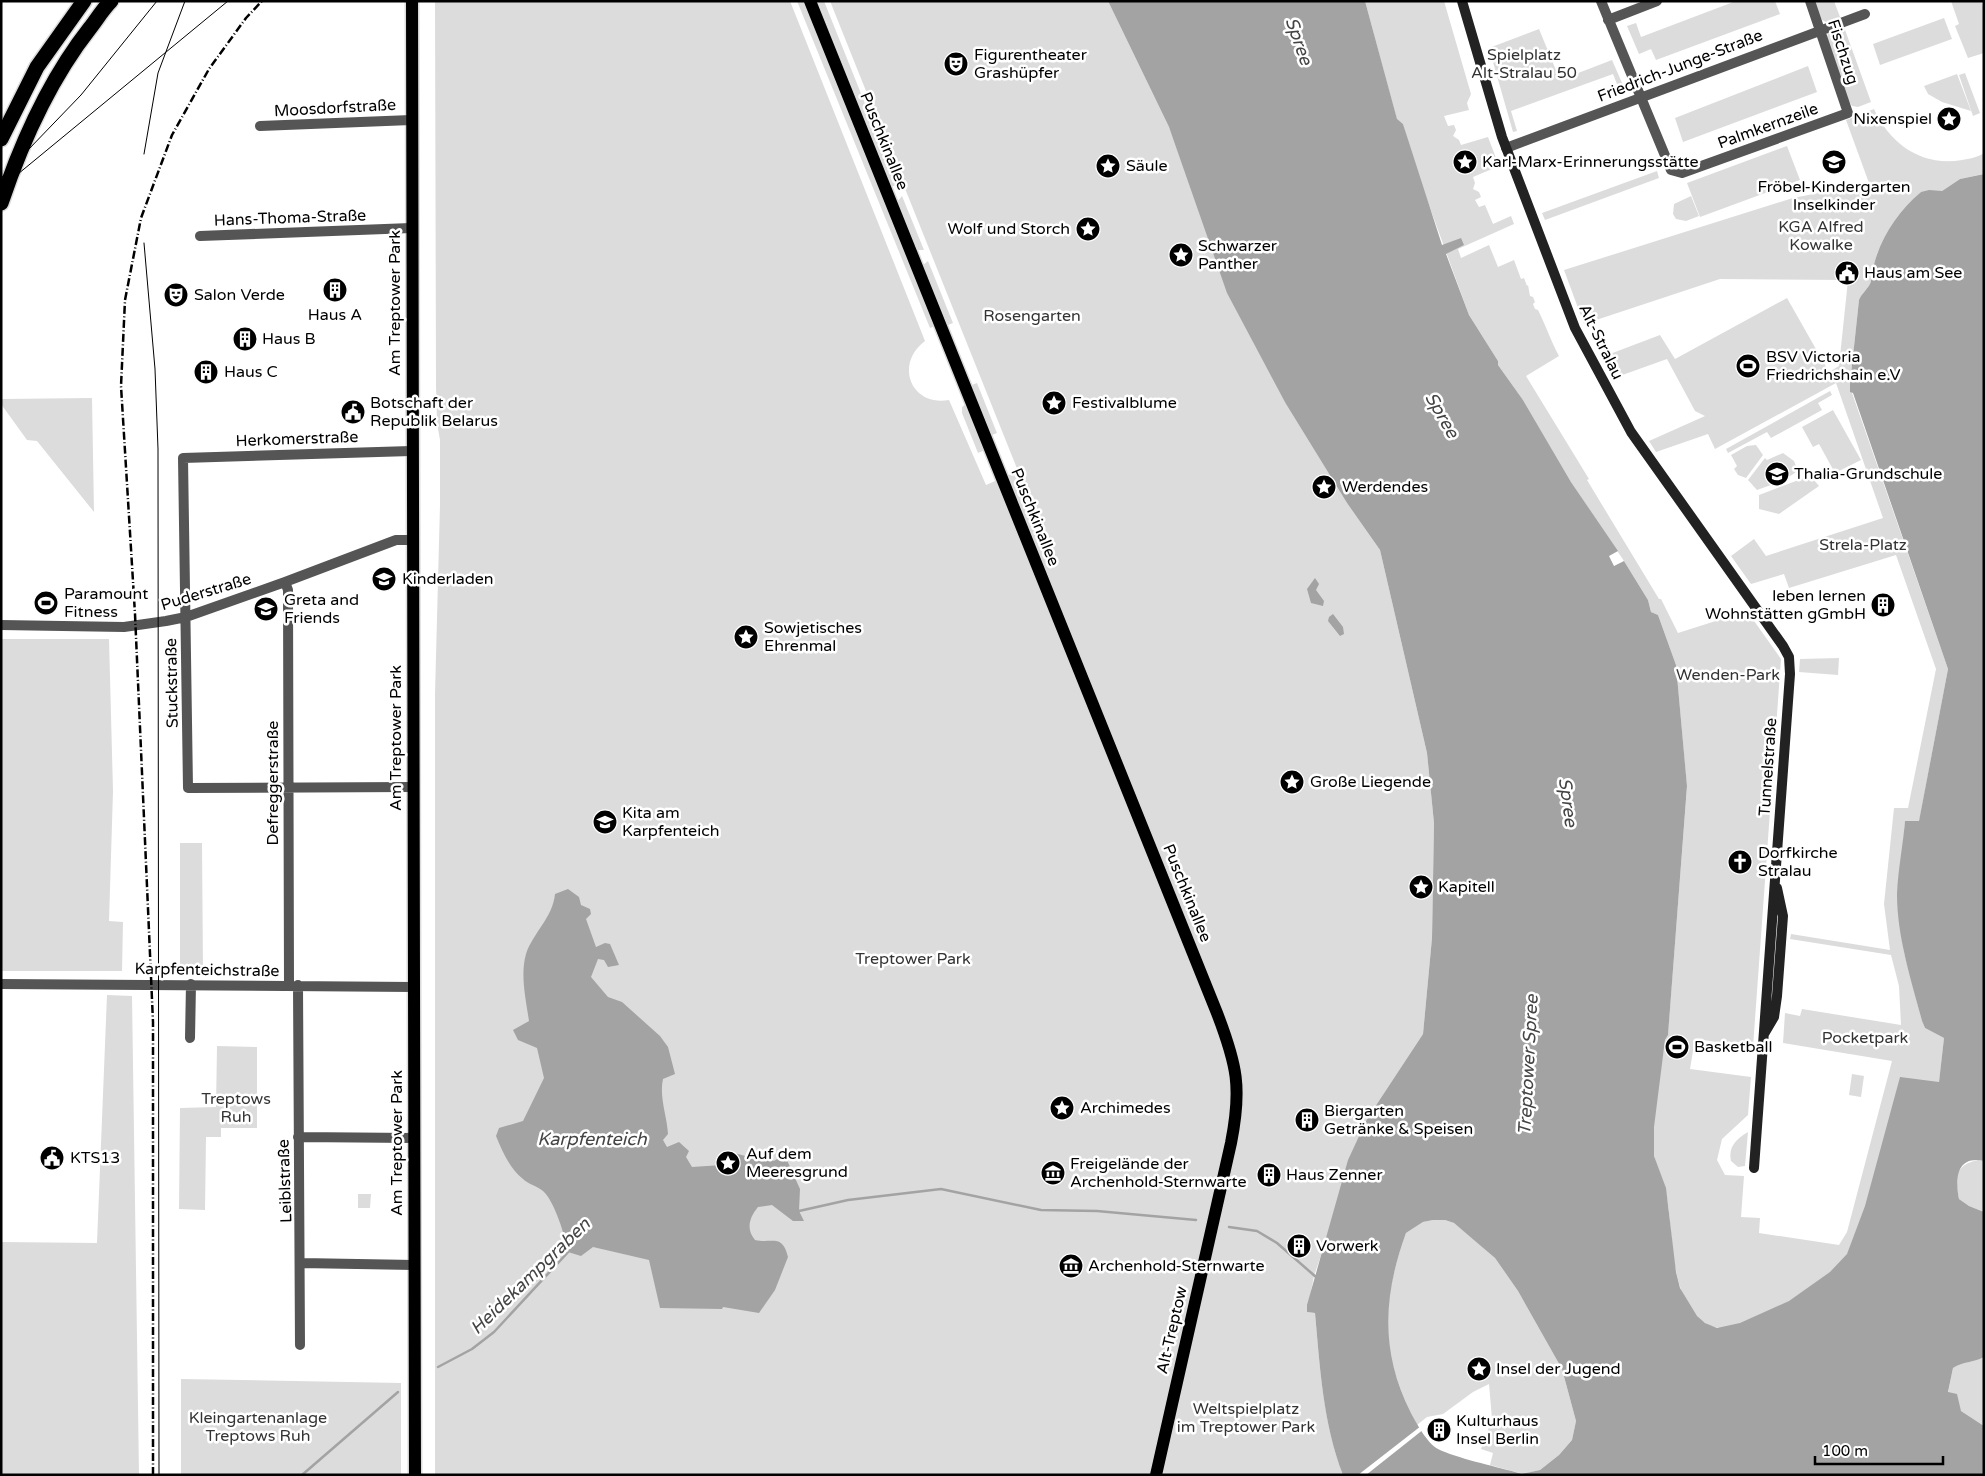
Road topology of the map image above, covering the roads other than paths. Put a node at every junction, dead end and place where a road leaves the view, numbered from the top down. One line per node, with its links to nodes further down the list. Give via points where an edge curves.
1 (84, 1): 16 (highway, via 37,67)
2 (111, 1): 18 (highway, via 80,40 48,90)
3 (412, 1): 14 (main road, Am Treptower Park)
4 (810, 1): 35 (main road, Puschkinallee)
5 (1462, 1): 17 (street, Alt-Stralau)
6 (1601, 1): 10 (street)
7 (1657, 1): 10 (street)
8 (1810, 1): 11 (street, Fischzug)
9 (1865, 14): 11 (street, Friedrich-Junge-Straße)
10 (1608, 20): 12 (street)
11 (1821, 30): 12 (street, Friedrich-Junge-Straße); 13 (street, Fischzug)
12 (1640, 97): 13 (street, Palmkernzeile, via 1671,170 1682,173); 17 (street, Friedrich-Junge-Straße)
13 (1848, 113)
14 (411, 120): 15 (street, Moosdorfstraße); 19 (main road, Am Treptower Park)
15 (260, 126)
16 (1, 140)
17 (1506, 148): 27 (street, Alt-Stralau, via 1575,328 1631,432)
18 (1, 203)
19 (411, 228): 20 (street, Hans-Thoma-Straße); 21 (main road, Am Treptower Park)
20 (200, 236)
21 (411, 451): 22 (street, Herkomerstraße); 23 (main road, Am Treptower Park)
22 (183, 458): 25 (street, Stuckstraße)
23 (412, 540): 24 (street, Puderstraße, via 396,540); 28 (main road, Am Treptower Park)
24 (285, 582): 25 (street, Puderstraße); 29 (street, Defreggerstraße, via 288,590)
25 (186, 617): 26 (street, Puderstraße, via 124,626); 29 (street, Stuckstraße, via 188,788)
26 (1, 625)
27 (1789, 657): 38 (street, Tunnelstraße, via 1775,880 1783,916 1776,1011 1764,1034)
28 (412, 787): 29 (street); 33 (main road, Am Treptower Park)
29 (289, 788): 32 (street, Defreggerstraße)
30 (1, 984): 31 (street, Karpfenteichstraße)
31 (191, 984): 32 (street, Karpfenteichstraße); 34 (street)
32 (294, 985): 33 (street, Karpfenteichstraße); 36 (street, Leiblstraße)
33 (413, 987): 37 (main road, Am Treptower Park)
34 (190, 1038)
35 (1230, 1046): 43 (main road, Alt-Treptow, via 1237,1076 1238,1110)
36 (298, 1137): 37 (street); 39 (street, Leiblstraße)
37 (413, 1138): 40 (main road, Am Treptower Park)
38 (1754, 1168)
39 (301, 1263): 40 (street); 41 (street, Leiblstraße)
40 (414, 1265): 42 (main road, Am Treptower Park)
41 (300, 1345)
42 (415, 1475)
43 (1156, 1475)

